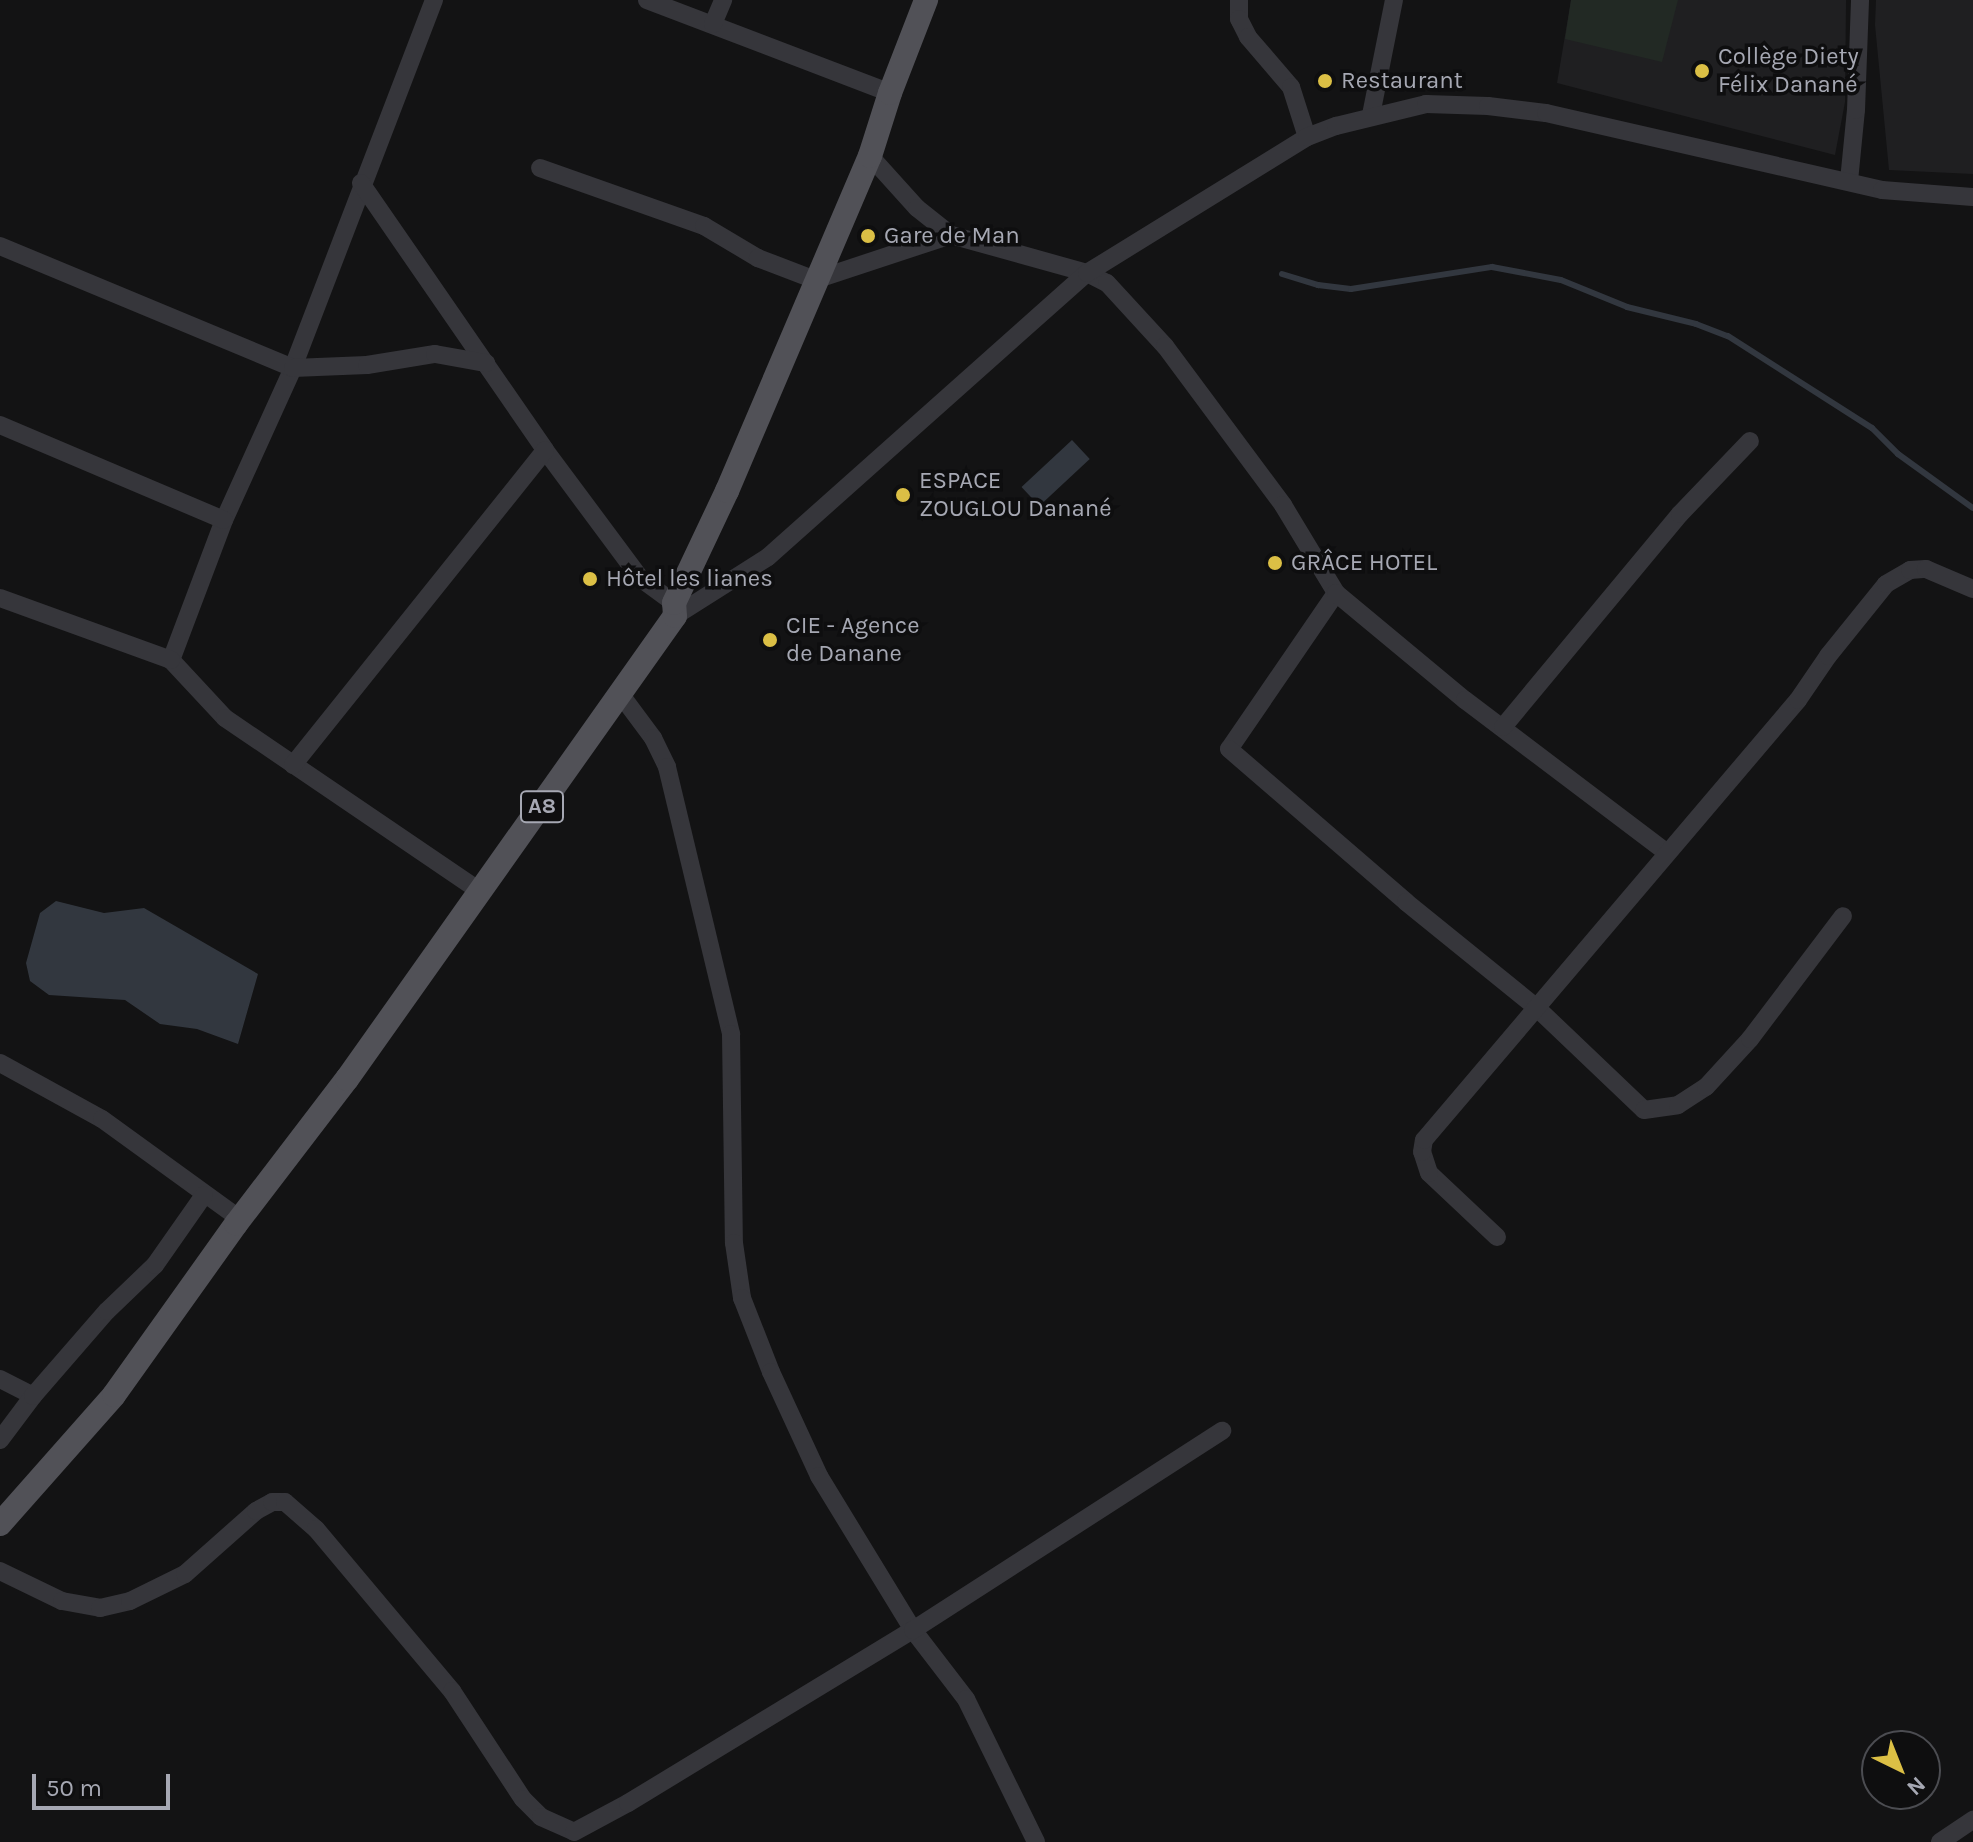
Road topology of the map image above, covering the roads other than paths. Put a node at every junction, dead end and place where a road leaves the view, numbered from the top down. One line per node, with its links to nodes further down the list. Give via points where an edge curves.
1 (434, 0): 15 (street)
2 (647, 0): 8 (street)
3 (723, 0): 8 (street)
4 (926, 0): 9 (main road, A8)
5 (1239, 0): 11 (street, via 1239,19 1291,87)
6 (1394, 0): 10 (street)
7 (1860, 0): 14 (street)
8 (713, 24): 9 (street)
9 (890, 93): 12 (main road, A8)
10 (1371, 115): 11 (street); 14 (street, via 1426,104 1546,113)
11 (1307, 137): 19 (street)
12 (870, 156): 17 (street, via 917,208); 20 (main road, A8)
13 (540, 168): 20 (street, via 704,226 758,258)
14 (1849, 181): 16 (street, via 1882,190)
15 (361, 183): 21 (street); 22 (street)
16 (1973, 197)
17 (951, 235): 19 (street); 20 (street)
18 (3, 254): 22 (street)
19 (1087, 273): 28 (street, via 1120,294 1165,346 1283,505); 30 (street, via 768,557)
20 (815, 280): 30 (main road, A8)
21 (486, 363): 22 (street, via 435,354 367,365); 25 (street)
22 (293, 368): 26 (street)
23 (0, 425): 26 (street)
24 (1750, 441): 33 (street, via 1680,514)
25 (545, 450): 30 (street, via 645,584); 34 (street)
26 (224, 520): 31 (street)
27 (1973, 589): 35 (street, via 1926,569 1910,570 1886,584 1798,700)
28 (1336, 593): 33 (street); 38 (street, via 1229,749)
29 (0, 598): 31 (street)
30 (675, 610): 32 (main road, A8)
31 (171, 660): 34 (street, via 213,709)
32 (621, 695): 36 (main road, A8); 49 (street, via 667,767 731,1034 734,1243 742,1298 819,1476)
33 (1503, 727): 35 (street)
34 (293, 765): 36 (street)
35 (1667, 853): 38 (street)
36 (481, 892): 41 (main road, A8)
37 (1843, 916): 38 (street, via 1750,1039 1706,1087 1678,1105 1644,1110)
38 (1538, 1009): 42 (street, via 1424,1140 1429,1173)
39 (0, 1063): 40 (street, via 102,1119)
40 (204, 1195): 41 (street); 44 (street, via 155,1265)
41 (240, 1219): 47 (main road, A8, via 114,1395)
42 (1497, 1237)
43 (0, 1379): 44 (street)
44 (33, 1396): 46 (street)
45 (1222, 1431): 49 (street)
46 (0, 1440)
47 (0, 1524)
48 (0, 1571): 49 (street, via 62,1601 100,1608 130,1601 185,1574 272,1502 295,1506 452,1691 523,1799 541,1817 574,1832)
49 (913, 1630): 51 (street, via 966,1699)
50 (1973, 1820): 52 (street)
51 (1036, 1842)
52 (1940, 1842)

